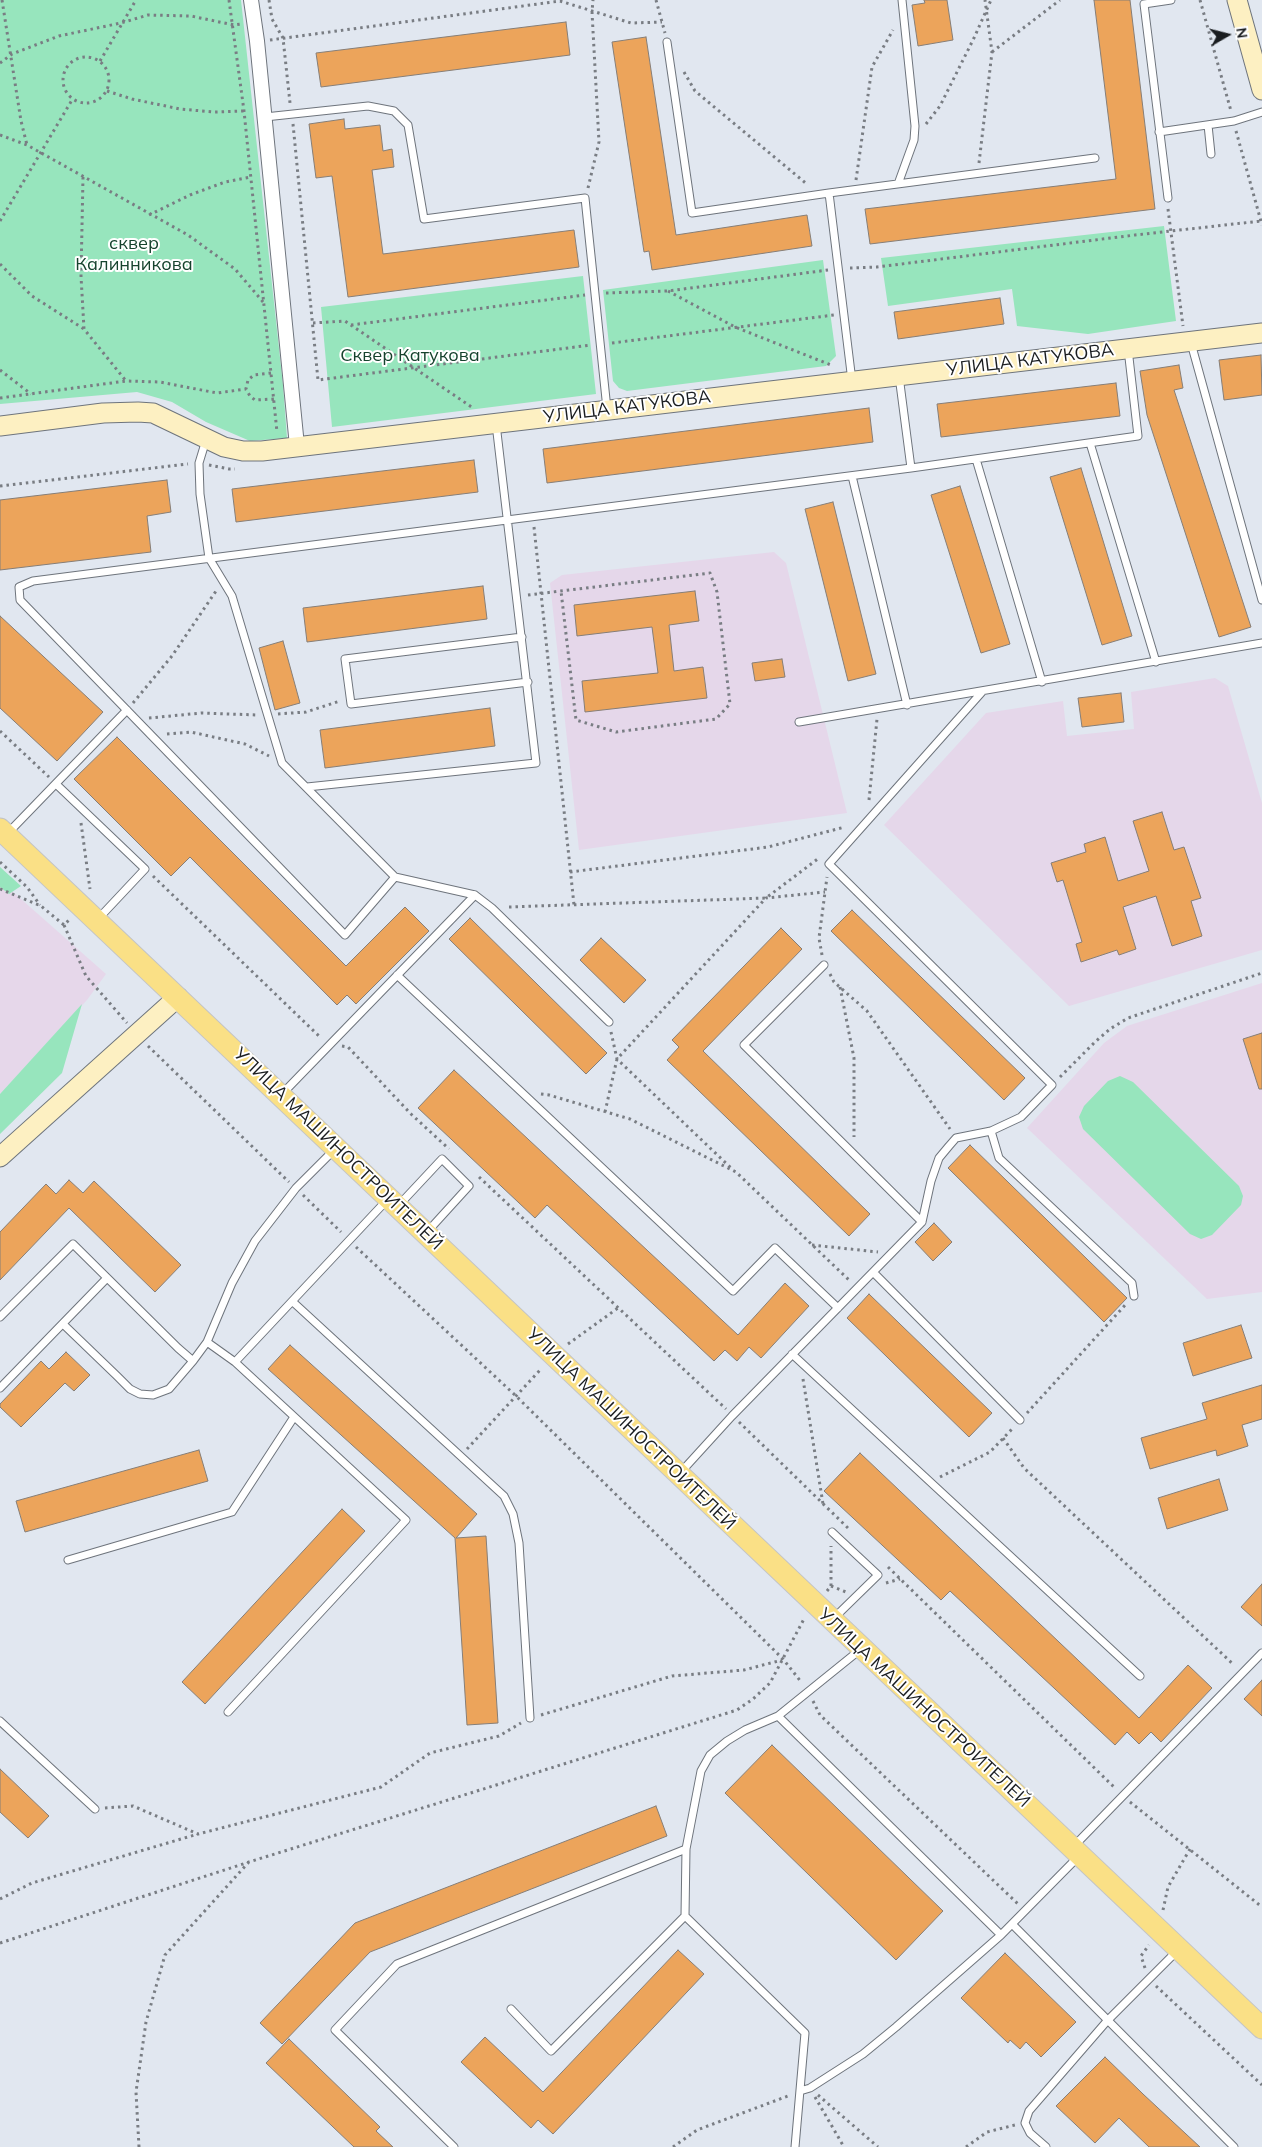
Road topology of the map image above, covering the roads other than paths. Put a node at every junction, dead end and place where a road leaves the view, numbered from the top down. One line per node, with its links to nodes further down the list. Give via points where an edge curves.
1 (251, 0): 9 (street)
2 (902, 0): 14 (lane, via 915,126 914,140)
3 (1171, 0): 11 (lane, via 1144,4)
4 (1238, 0): 6 (street)
5 (667, 42): 15 (lane, via 692,213)
6 (1257, 53): 7 (street)
7 (1262, 90)
8 (1262, 112): 10 (lane)
9 (265, 117): 22 (lane, via 368,106 394,111 408,125 424,219 585,198); 27 (street)
10 (1208, 125): 11 (lane); 12 (lane)
11 (1160, 132): 16 (lane)
12 (1211, 154)
13 (1095, 158): 14 (lane)
14 (898, 184): 15 (lane)
15 (829, 193): 21 (lane)
16 (1168, 198)
17 (1262, 333): 18 (street, УЛИЦА КАТУКОВА)
18 (1188, 342): 19 (street, УЛИЦА КАТУКОВА); 33 (lane)
19 (1128, 349): 20 (street, УЛИЦА КАТУКОВА); 26 (lane, via 1138,436)
20 (899, 376): 21 (street, УЛИЦА КАТУКОВА); 29 (lane)
21 (852, 381): 22 (street, УЛИЦА КАТУКОВА)
22 (607, 410): 23 (street, УЛИЦА КАТУКОВА)
23 (492, 424): 27 (street, УЛИЦА КАТУКОВА); 31 (lane)
24 (0, 426): 25 (street, УЛИЦА КАТУКОВА, via 103,413 153,413)
25 (206, 440): 27 (street, УЛИЦА КАТУКОВА, via 243,451); 32 (lane, via 199,463)
26 (1090, 443): 28 (lane); 36 (lane)
27 (297, 446)
28 (976, 459): 29 (lane); 38 (lane)
29 (911, 468): 30 (lane)
30 (852, 476): 31 (lane); 40 (lane)
31 (508, 520): 32 (lane); 34 (lane)
32 (209, 558): 41 (lane, via 33,581 19,587 20,600); 44 (lane, via 232,596 282,763)
33 (1262, 600)
34 (522, 637): 37 (lane); 37 (lane, via 345,659 350,697 351,704)
35 (1262, 643): 36 (lane)
36 (1156, 662): 38 (lane)
37 (528, 682): 44 (lane, via 536,763)
38 (1042, 682): 39 (lane)
39 (982, 692): 40 (lane); 54 (lane, via 829,864 1052,1084 1021,1117)
40 (907, 705): 42 (lane)
41 (126, 710): 43 (lane); 46 (lane, via 345,935)
42 (799, 722)
43 (56, 784): 45 (lane); 48 (lane, via 145,869)
44 (307, 787): 46 (lane)
45 (3, 832): 48 (main road, УЛИЦА МАШИНОСТРОИТЕЛЕЙ)
46 (395, 877): 47 (lane)
47 (475, 895): 50 (lane); 52 (lane)
48 (97, 920): 51 (main road, УЛИЦА МАШИНОСТРОИТЕЛЕЙ)
49 (824, 965): 58 (lane, via 744,1045)
50 (397, 975): 53 (lane); 64 (lane, via 733,1291 774,1248)
51 (178, 997): 53 (main road, УЛИЦА МАШИНОСТРОИТЕЛЕЙ); 56 (street)
52 (609, 1022)
53 (280, 1095): 55 (main road, УЛИЦА МАШИНОСТРОИТЕЛЕЙ)
54 (991, 1131): 58 (lane, via 956,1138 939,1158); 62 (lane, via 999,1158 1132,1283)
55 (336, 1148): 57 (main road, УЛИЦА МАШИНОСТРОИТЕЛЕЙ); 67 (lane, via 296,1188 255,1241 232,1283)
56 (0, 1157)
57 (393, 1202): 59 (main road, УЛИЦА МАШИНОСТРОИТЕЛЕЙ); 59 (lane, via 442,1160 449,1166 469,1186); 63 (lane, via 350,1241)
58 (922, 1222): 60 (lane)
59 (426, 1233): 74 (main road, УЛИЦА МАШИНОСТРОИТЕЛЕЙ)
60 (873, 1272): 64 (lane); 73 (lane)
61 (107, 1278): 65 (lane, via 72,1244); 66 (lane); 69 (lane)
62 (1134, 1296)
63 (292, 1302): 70 (lane); 83 (lane, via 504,1496 513,1514 519,1543)
64 (838, 1308): 68 (lane)
65 (0, 1316)
66 (63, 1324): 69 (lane, via 130,1389 140,1394 153,1396 169,1389); 71 (lane)
67 (207, 1342): 69 (lane); 70 (lane)
68 (792, 1354): 74 (lane); 80 (lane)
69 (193, 1360)
70 (235, 1362): 72 (lane)
71 (0, 1388)
72 (294, 1417): 76 (lane, via 232,1512); 81 (lane, via 406,1520)
73 (1020, 1420)
74 (679, 1474): 77 (main road, УЛИЦА МАШИНОСТРОИТЕЛЕЙ)
75 (832, 1532): 77 (lane, via 878,1574)
76 (68, 1560)
77 (831, 1620): 78 (main road, УЛИЦА МАШИНОСТРОИТЕЛЕЙ)
78 (861, 1649): 82 (lane); 87 (main road, УЛИЦА МАШИНОСТРОИТЕЛЕЙ)
79 (1262, 1653): 87 (lane, via 1123,1796)
80 (1140, 1676)
81 (228, 1712)
82 (778, 1716): 86 (lane, via 745,1730 710,1755 701,1771); 90 (lane)
83 (530, 1718)
84 (0, 1721): 85 (lane)
85 (95, 1809)
86 (686, 1849): 88 (lane); 96 (lane, via 397,1964 335,2030)
87 (1076, 1851): 89 (lane); 91 (main road, УЛИЦА МАШИНОСТРОИТЕЛЕЙ)
88 (685, 1916): 92 (lane, via 551,2051); 95 (lane, via 805,2032)
89 (1012, 1924): 90 (lane); 93 (lane)
90 (1001, 1935): 95 (lane, via 863,2054)
91 (1178, 1949): 93 (lane); 94 (main road, УЛИЦА МАШИНОСТРОИТЕЛЕЙ)
92 (511, 2009)
93 (1107, 2021): 98 (lane, via 1029,2111 1025,2123 1030,2133); 99 (lane)
94 (1262, 2028)
95 (800, 2091): 97 (lane)
96 (454, 2147)
97 (795, 2147)
98 (1046, 2147)
99 (1234, 2147)

